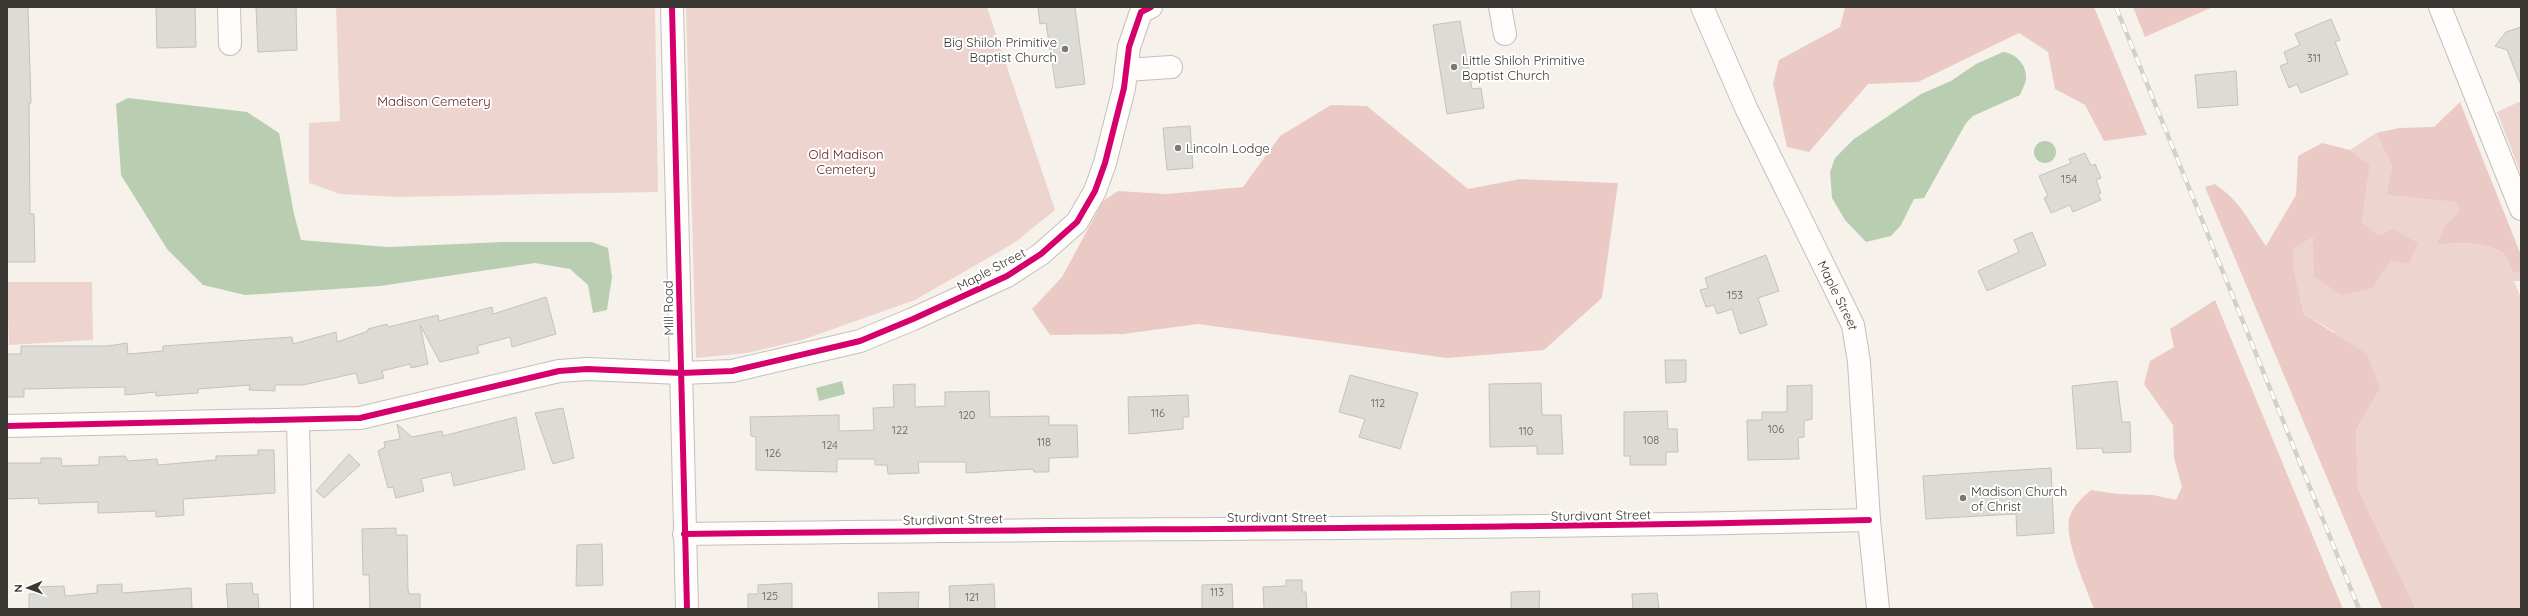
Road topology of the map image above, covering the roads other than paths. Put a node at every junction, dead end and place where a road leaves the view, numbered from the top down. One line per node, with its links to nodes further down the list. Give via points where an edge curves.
1 (229, 7): 8 (street)
2 (672, 7): 12 (street, Mill Road)
3 (1151, 7): 10 (street, Maple Street, via 1141,12 1129,47)
4 (1500, 7): 7 (street)
5 (1702, 7): 15 (street, Maple Street, via 1747,110 1853,326 1860,362)
6 (2440, 7): 11 (street)
7 (1505, 34)
8 (230, 44)
9 (1171, 67): 10 (street)
10 (1126, 70): 12 (street, Maple Street, via 1105,163 1095,191 1077,222 1041,254 1007,276 860,341 732,371)
11 (2521, 210)
12 (681, 373): 13 (street, Maple Street, via 587,369 559,371 360,418); 16 (street, Mill Road)
13 (298, 420): 14 (street, Maple Street); 17 (street)
14 (7, 426)
15 (1870, 520): 16 (street, Sturdivant Street, via 1599,527 1088,528); 19 (street, Maple Street)
16 (684, 534): 18 (street, Mill Road)
17 (302, 609)
18 (687, 609)
19 (1878, 609)

